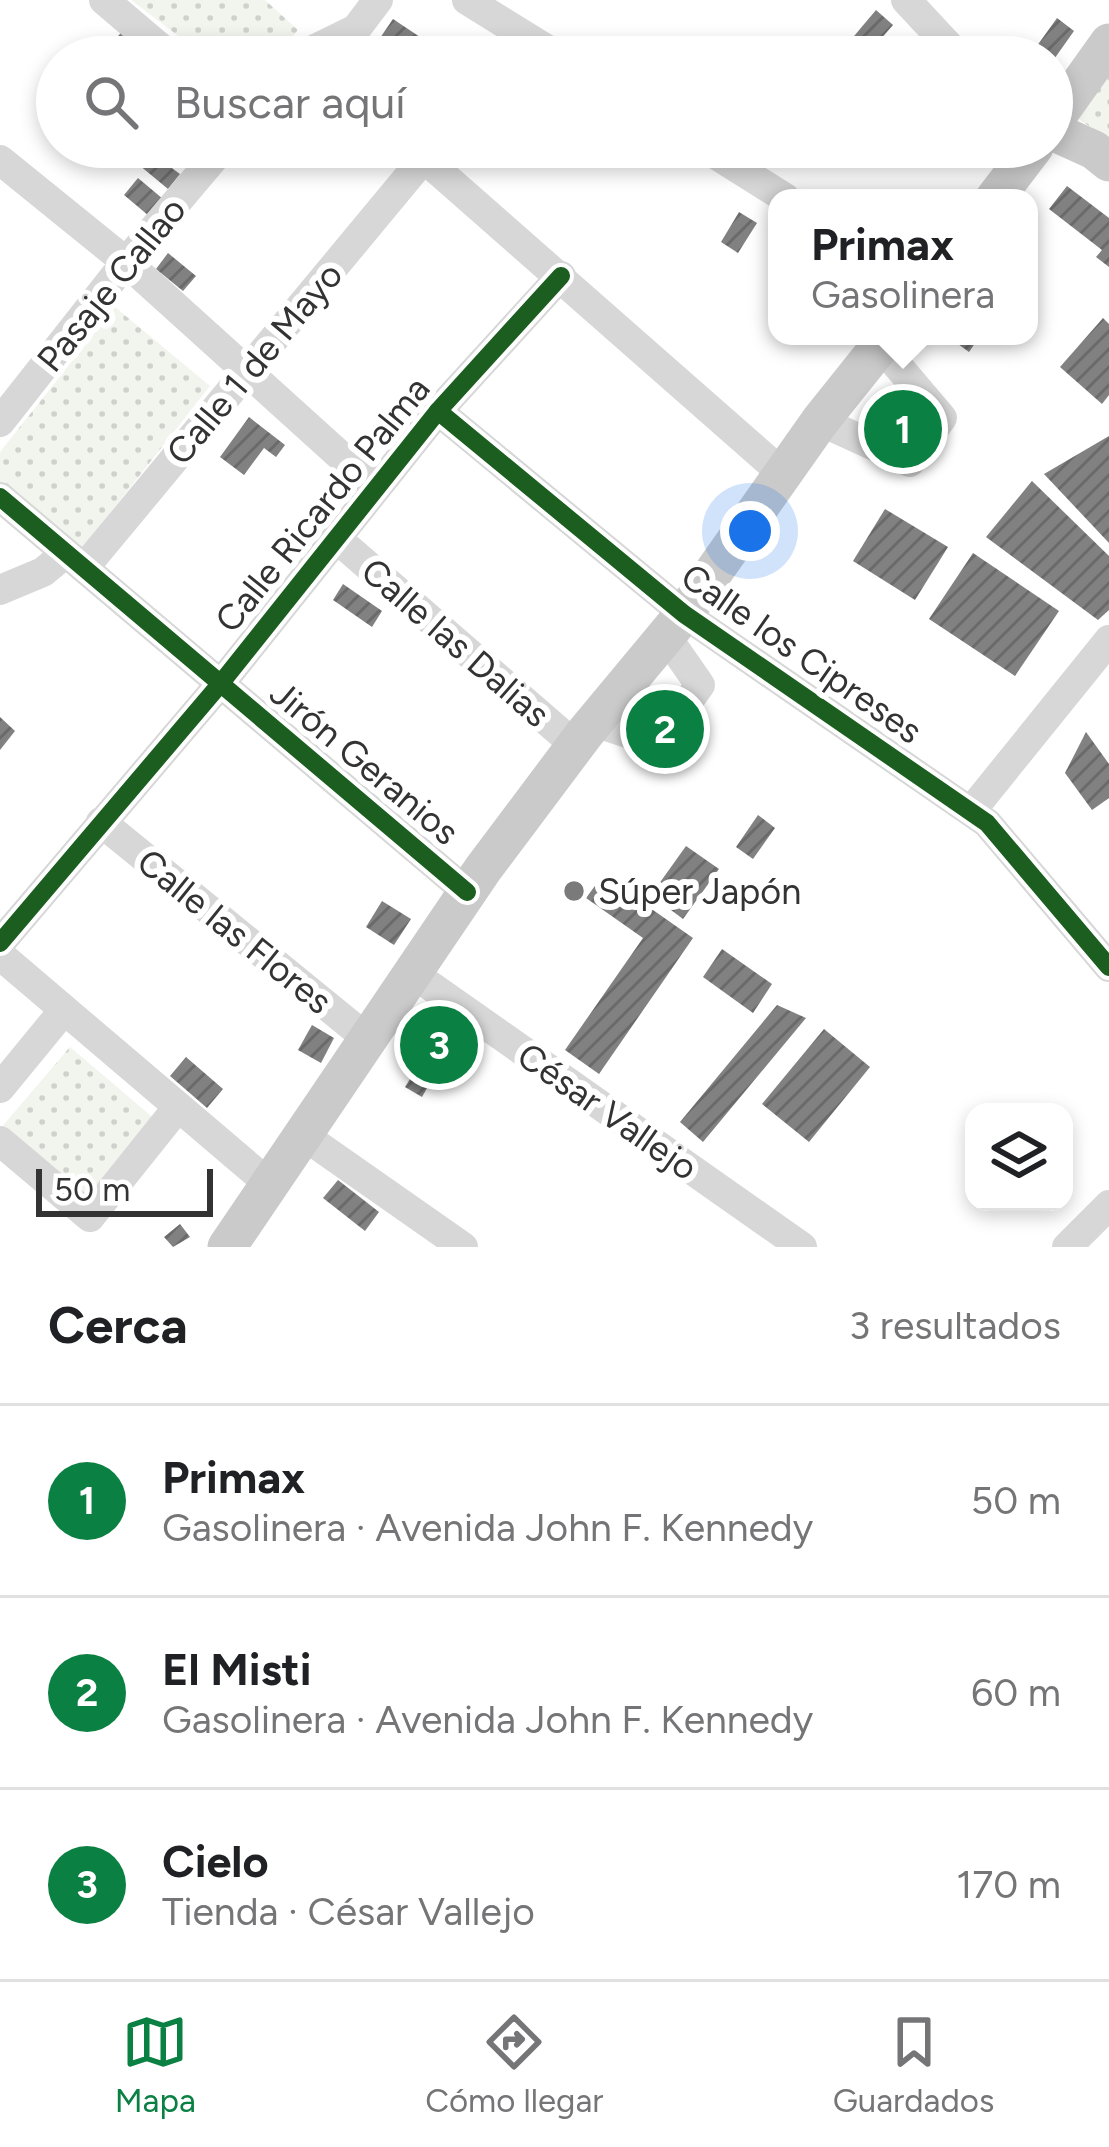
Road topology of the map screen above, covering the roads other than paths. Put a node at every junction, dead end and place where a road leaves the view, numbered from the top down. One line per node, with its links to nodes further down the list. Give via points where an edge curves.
1 (104, 0): 5 (street)
2 (378, 0): 6 (street)
3 (467, 0): 7 (street)
4 (906, 0): 8 (street)
5 (146, 36)
6 (346, 36)
7 (525, 36)
8 (939, 36)
9 (1109, 43): 10 (main road)
10 (1073, 96)
11 (1073, 138): 13 (main road)
12 (0, 160): 19 (street)
13 (1109, 162)
14 (205, 168): 19 (street, Pasaje Callao)
15 (405, 168): 23 (street, Calle 1 de Mayo)
16 (435, 168): 20 (street)
17 (737, 168): 18 (street)
18 (771, 189)
19 (126, 262): 23 (street); 26 (street, Pasaje Callao)
20 (561, 276): 24 (street, Calle Ricardo Palma); 27 (street)
21 (881, 345): 25 (main road)
22 (887, 345): 25 (street, via 942,418 910,462)
23 (247, 371): 28 (street); 31 (street, Calle 1 de Mayo)
24 (438, 412): 28 (street, Calle Ricardo Palma); 33 (street, Calle los Cipreses)
25 (820, 421): 27 (main road)
26 (0, 422)
27 (783, 474): 33 (main road)
28 (376, 488): 30 (street, Calle Ricardo Palma)
29 (0, 496): 31 (street, Jirón Geranios)
30 (336, 538): 36 (street, Calle Ricardo Palma); 38 (street, Calle las Dalias)
31 (75, 561): 32 (street, Calle 1 de Mayo); 36 (street, Jirón Geranios)
32 (0, 590)
33 (675, 625): 35 (street, Calle los Cipreses); 37 (street); 38 (main road)
34 (1109, 640): 39 (street)
35 (745, 658): 37 (street); 39 (street, Calle los Cipreses)
36 (221, 682): 40 (street, Calle Ricardo Palma); 41 (street, Jirón Geranios)
37 (700, 685): 38 (street, via 658,743)
38 (585, 734): 41 (main road)
39 (971, 811): 44 (street, Calle los Cipreses)
40 (101, 822): 42 (street, Calle Ricardo Palma); 47 (street, Calle las Flores)
41 (467, 892): 45 (main road)
42 (0, 943)
43 (0, 955): 46 (street)
44 (1109, 968)
45 (415, 975): 47 (main road); 56 (street, César Vallejo)
46 (64, 1010): 48 (street); 49 (street)
47 (369, 1040): 50 (main road)
48 (0, 1088)
49 (178, 1107): 51 (street, via 90,1217); 52 (street)
50 (303, 1135): 52 (main road); 55 (street)
51 (0, 1141)
52 (268, 1183): 54 (main road)
53 (1109, 1205): 57 (street)
54 (227, 1247)
55 (463, 1247)
56 (802, 1247)
57 (1067, 1247)

